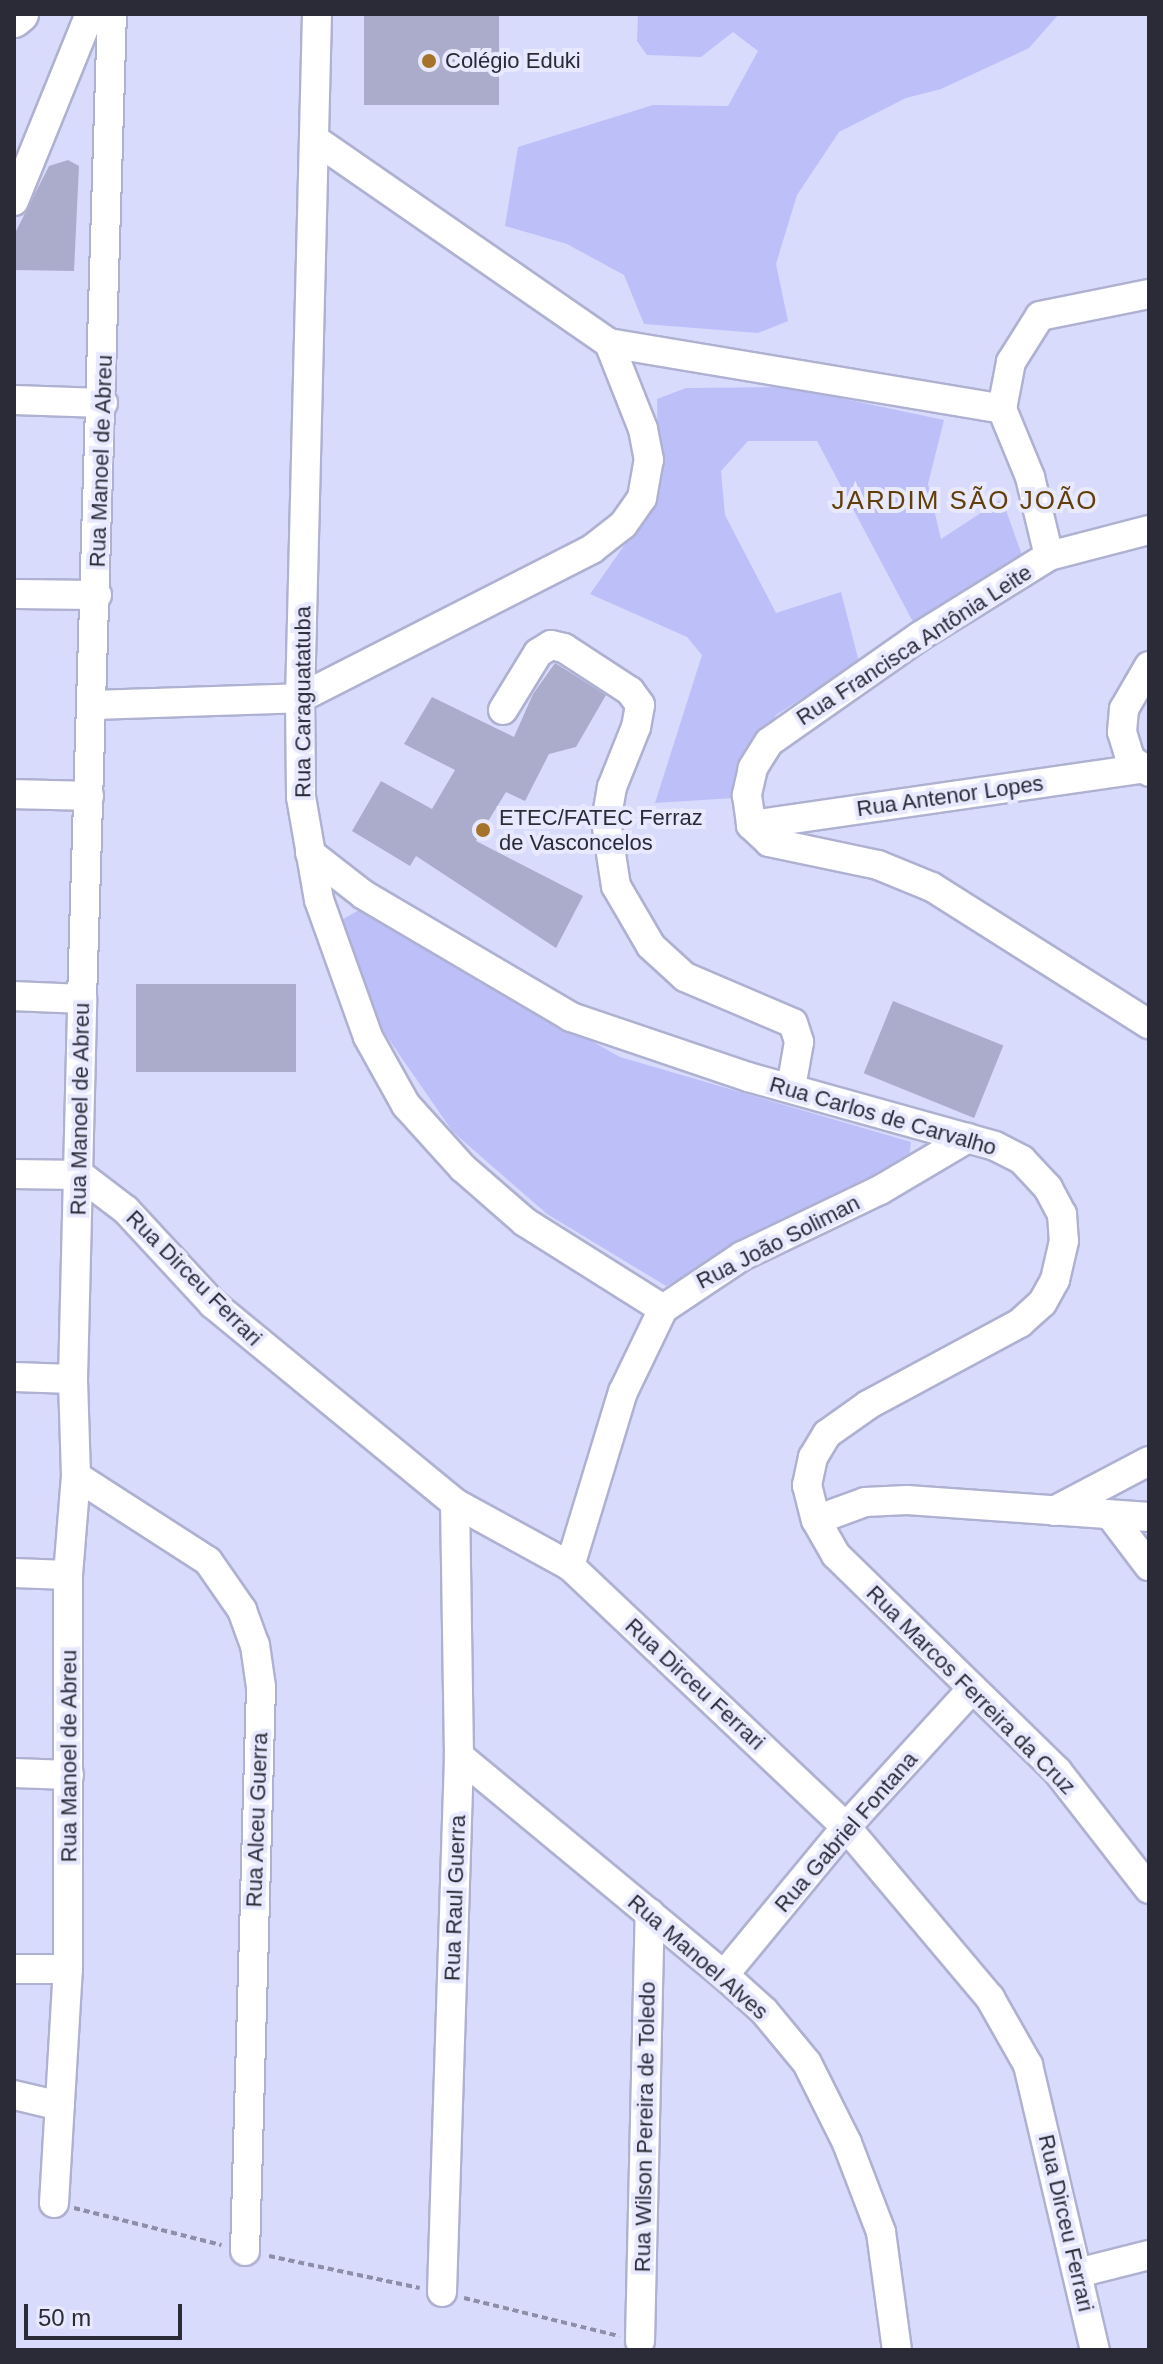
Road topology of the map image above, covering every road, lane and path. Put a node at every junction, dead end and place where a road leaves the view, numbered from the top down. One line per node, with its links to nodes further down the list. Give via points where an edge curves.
1 (20, 14): 5 (main road)
2 (90, 14): 7 (street)
3 (112, 14): 11 (street, Rua Manoel de Abreu)
4 (317, 14): 6 (street, Rua Caraguatatuba)
5 (14, 19)
6 (317, 141): 9 (street); 18 (street, Rua Caraguatatuba)
7 (14, 201)
8 (1149, 294): 12 (street, via 1040,316 1011,362)
9 (609, 343): 12 (street); 18 (street, via 643,429 649,460 642,498 623,525 592,549)
10 (14, 400): 11 (street)
11 (103, 403): 16 (street, Rua Manoel de Abreu)
12 (1002, 409): 14 (street, Rua Francisca Antônia Leite, via 1030,477)
13 (1149, 530): 14 (street)
14 (1049, 556): 24 (street, Rua Francisca Antônia Leite, via 920,636 769,742 753,768 747,795)
15 (14, 594): 16 (street)
16 (97, 595): 19 (street, Rua Manoel de Abreu)
17 (1149, 666): 21 (street, via 1124,709 1122,732 1130,759)
18 (300, 698): 19 (street); 25 (street, Rua Caraguatatuba, via 301,797)
19 (92, 705): 23 (street, Rua Manoel de Abreu)
20 (503, 710): 31 (street, via 538,653 551,645 630,691 640,705 636,727 612,787 606,821 616,886 651,946 685,977 793,1023 799,1042)
21 (1148, 769): 24 (street, Rua Antenor Lopes)
22 (14, 794): 23 (street)
23 (89, 796): 29 (street, Rua Manoel de Abreu)
24 (751, 825): 30 (street, via 769,842 878,865 932,887)
25 (310, 853): 26 (street, Rua Carlos de Carvalho); 27 (street, Rua Caraguatatuba)
26 (364, 895): 27 (street); 31 (street, Rua Carlos de Carvalho, via 571,1017 638,1043)
27 (319, 900): 35 (street, Rua Caraguatatuba, via 368,1037 406,1105 463,1168 525,1222)
28 (14, 996): 29 (street)
29 (82, 999): 34 (street, Rua Manoel de Abreu)
30 (1149, 1024)
31 (791, 1088): 32 (street, Rua Carlos de Carvalho)
32 (968, 1138): 35 (street, Rua João Soliman, via 880,1190 742,1256); 40 (street, Rua Carlos de Carvalho, via 1022,1160 1048,1188 1062,1214 1064,1241 1055,1280 1042,1303 1020,1323 868,1405 827,1434 813,1457)
33 (14, 1174): 34 (street)
34 (80, 1175): 37 (street, Rua Manoel de Abreu); 41 (street, Rua Dirceu Ferrari, via 126,1210 235,1323)
35 (663, 1309): 46 (street, via 623,1392)
36 (14, 1377): 37 (street)
37 (73, 1379): 39 (street, Rua Manoel de Abreu)
38 (1149, 1461): 42 (street)
39 (76, 1476): 49 (street, Rua Manoel de Abreu); 63 (street, Rua Alceu Guerra, via 208,1561 242,1610 255,1645 261,1687)
40 (807, 1485): 45 (street, Rua Marcos Ferreira da Cruz)
41 (455, 1503): 46 (street, Rua Dirceu Ferrari); 51 (street, Rua Raul Guerra)
42 (1053, 1511): 43 (street); 45 (street, via 907,1500 865,1502)
43 (1111, 1516): 44 (street); 47 (street)
44 (1149, 1517)
45 (816, 1520): 50 (street, Rua Marcos Ferreira da Cruz, via 836,1555)
46 (570, 1566): 54 (street, Rua Dirceu Ferrari)
47 (1149, 1566)
48 (14, 1573): 49 (street)
49 (68, 1575): 53 (street, Rua Manoel de Abreu)
50 (971, 1690): 54 (street, Rua Gabriel Fontana); 55 (street, Rua Marcos Ferreira da Cruz, via 1058,1772)
51 (459, 1756): 56 (street, Rua Manoel Alves); 66 (street, Rua Raul Guerra)
52 (14, 1773): 53 (street)
53 (69, 1775): 58 (street, Rua Manoel de Abreu)
54 (846, 1827): 59 (street, Rua Gabriel Fontana); 65 (street, Rua Dirceu Ferrari, via 990,1998 1028,2065)
55 (1149, 1889)
56 (650, 1913): 59 (street, Rua Manoel Alves); 67 (street, Rua Wilson Pereira de Toledo)
57 (14, 1969): 58 (street)
58 (68, 1969): 61 (street, Rua Manoel de Abreu)
59 (724, 1975): 68 (street, Rua Manoel Alves, via 764,2011 807,2063 847,2143 881,2232)
60 (14, 2095): 61 (street)
61 (60, 2106): 62 (street, Rua Manoel de Abreu)
62 (54, 2203): 63 (path)
63 (245, 2251): 66 (path)
64 (1149, 2255): 65 (street)
65 (1078, 2273): 69 (street, Rua Dirceu Ferrari)
66 (442, 2292): 67 (path)
67 (640, 2341)
68 (897, 2350)
69 (1095, 2350)

